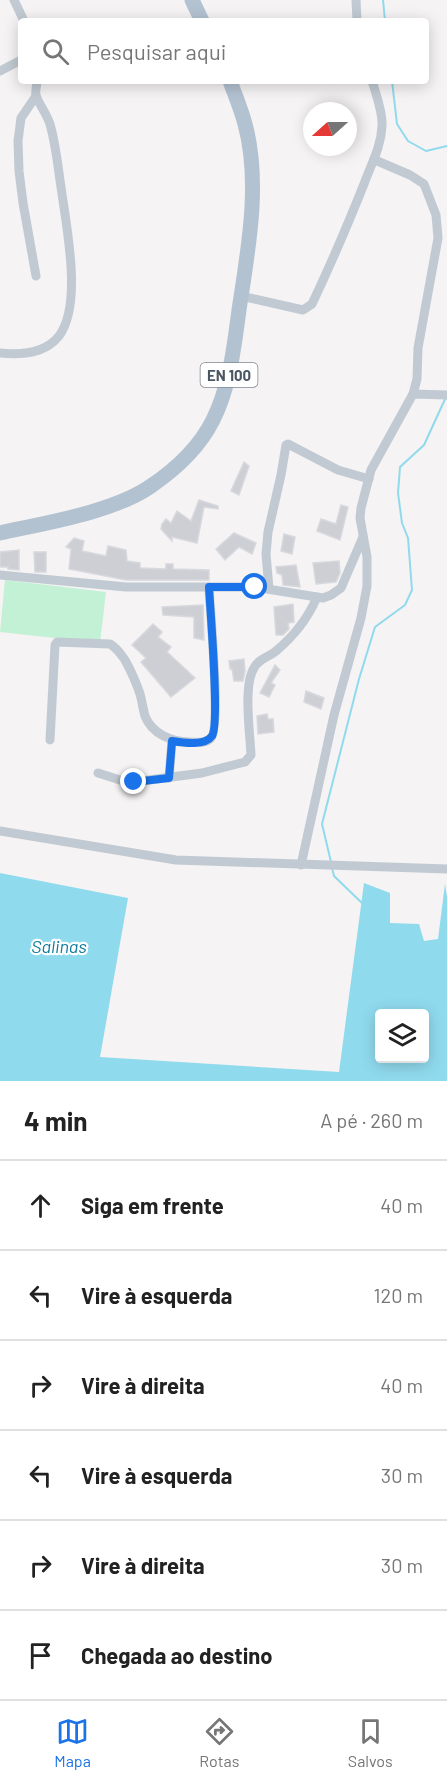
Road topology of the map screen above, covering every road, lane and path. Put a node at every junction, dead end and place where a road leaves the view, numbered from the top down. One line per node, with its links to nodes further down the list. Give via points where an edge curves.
1 (14, 0): 4 (street)
2 (192, 0): 5 (main road)
3 (356, 0): 6 (street)
4 (23, 18)
5 (201, 18)
6 (357, 18)
7 (18, 62): 8 (street)
8 (0, 71)
9 (37, 84): 12 (street)
10 (231, 84): 15 (main road, EN 100, via 245,125 252,182)
11 (373, 84): 13 (street, via 382,123)
12 (36, 96): 14 (street, via 21,118 18,141 22,203); 16 (street, via 49,119 55,145 71,266 71,302 59,337 48,346 33,353)
13 (375, 160): 15 (street, via 312,304 303,310); 17 (street, via 424,184 436,215 438,238)
14 (36, 276)
15 (241, 297): 20 (main road, EN 100, via 225,395 212,422 175,467 123,501)
16 (0, 353)
17 (413, 394): 18 (street); 19 (street)
18 (447, 395)
19 (369, 479): 21 (street, via 361,508); 24 (street, via 338,470 286,445 268,532)
20 (0, 533)
21 (363, 537): 25 (street, via 341,588); 31 (street, via 367,586 361,618 334,715)
22 (0, 575): 23 (street, via 126,587)
23 (209, 587): 24 (street); 27 (street, via 214,733 202,742)
24 (269, 589): 25 (street)
25 (318, 597): 29 (street, via 294,634 253,669 248,688 248,759)
26 (51, 740): 27 (street, via 55,645 68,642 110,644 118,650 140,694 146,718 152,728)
27 (172, 741): 29 (street)
28 (98, 772): 29 (street, via 134,782)
29 (169, 778)
30 (0, 831): 31 (street, via 176,860)
31 (301, 865): 32 (street)
32 (447, 869)

